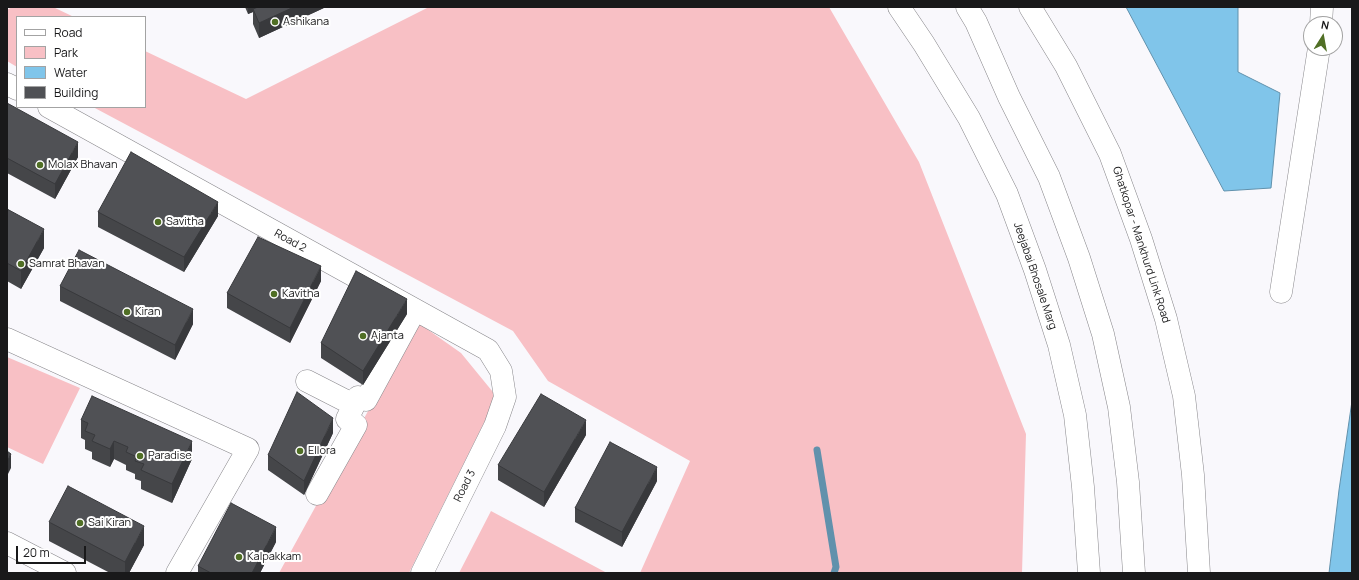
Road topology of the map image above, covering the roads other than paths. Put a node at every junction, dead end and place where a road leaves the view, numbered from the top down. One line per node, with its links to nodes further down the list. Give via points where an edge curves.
1 (899, 7): 19 (main road, Jeejabai Bhosale Marg, via 969,118 1007,194 1035,270 1059,345 1075,415)
2 (967, 7): 20 (main road, via 1008,97 1049,177 1103,334 1119,407 1128,482)
3 (1030, 7): 21 (main road, Ghatkopar - Mankhurd Link Road, via 1066,66 1110,154 1166,318 1184,396 1193,475)
4 (1318, 56): 8 (main road)
5 (7, 84): 6 (main road)
6 (16, 89)
7 (51, 108): 9 (main road, Road 2)
8 (1281, 292)
9 (415, 310): 12 (main road, Road 2, via 488,350 501,371); 13 (main road, via 366,400 358,397)
10 (7, 338): 17 (main road, via 248,449)
11 (307, 381): 13 (main road)
12 (505, 397): 18 (main road, Road 3, via 495,426)
13 (354, 405): 14 (main road, via 347,419 356,425)
14 (316, 494)
15 (7, 543): 16 (main road)
16 (65, 573)
17 (177, 573)
18 (422, 573)
19 (1089, 573)
20 (1134, 573)
21 (1199, 573)

